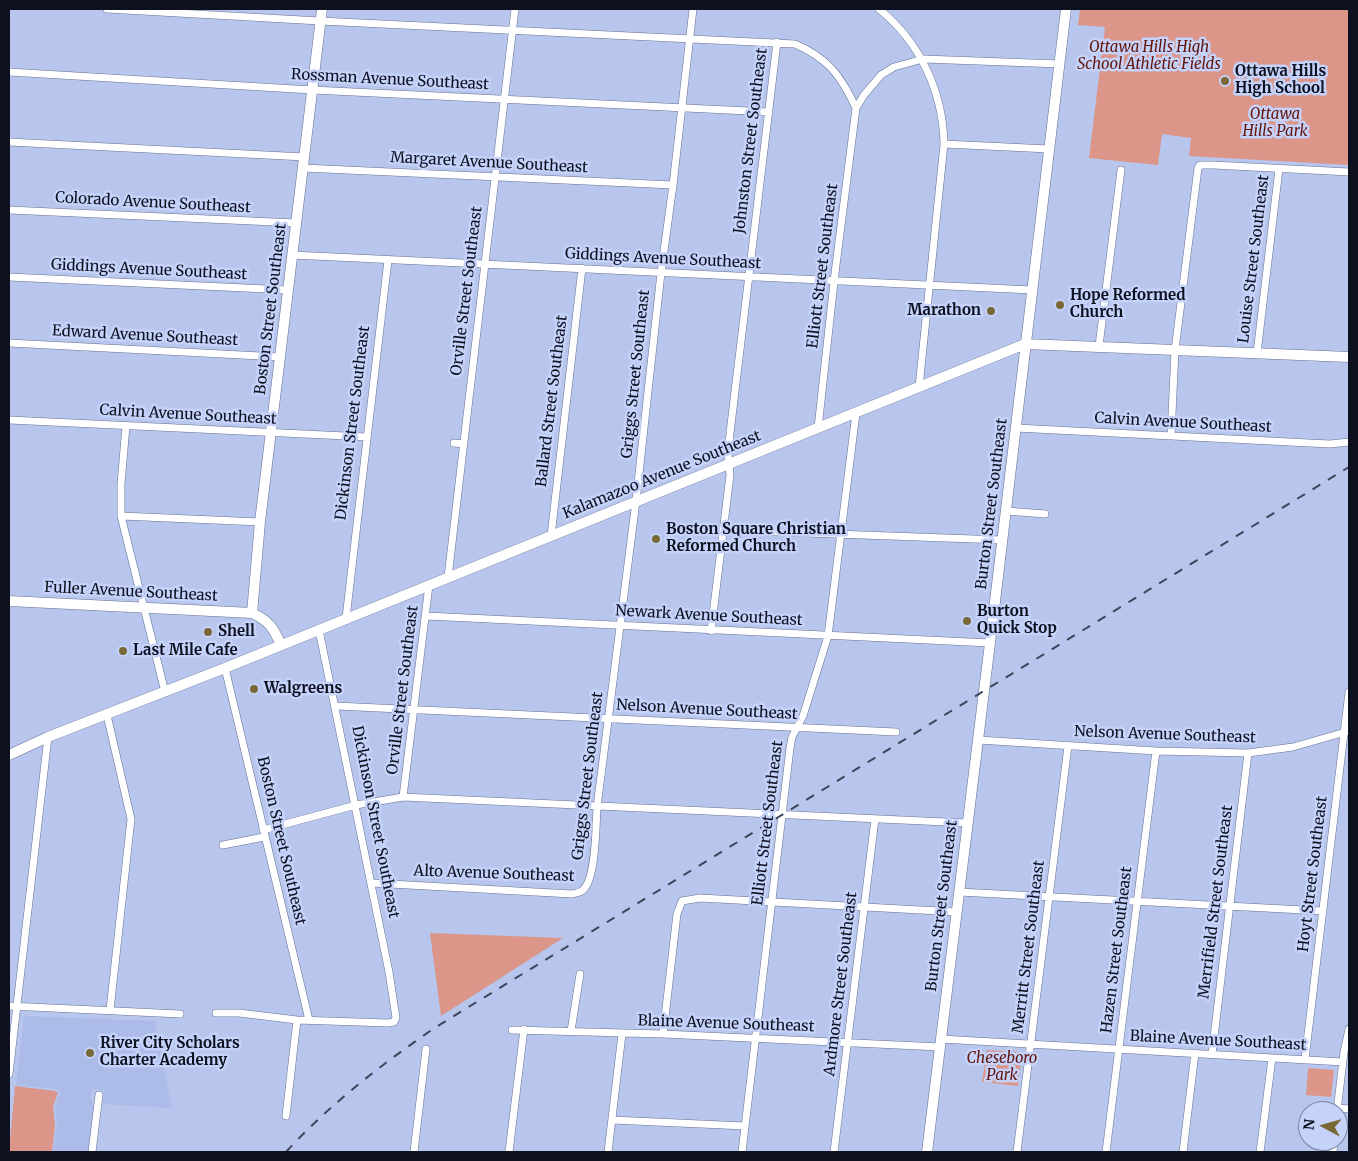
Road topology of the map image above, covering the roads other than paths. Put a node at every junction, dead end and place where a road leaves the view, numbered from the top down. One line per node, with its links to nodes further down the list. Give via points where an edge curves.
1 (107, 9): 7 (street)
2 (322, 9): 7 (main road, Boston Street Southeast)
3 (515, 9): 8 (street, Orville Street Southeast)
4 (694, 9): 9 (street, Griggs Street Southeast)
5 (879, 9): 11 (street)
6 (1066, 9): 12 (main road, Burton Street Southeast)
7 (320, 21): 8 (street); 14 (main road, Boston Street Southeast)
8 (513, 30): 9 (street); 15 (street, Orville Street Southeast)
9 (691, 38): 10 (street); 16 (street, Griggs Street Southeast)
10 (777, 42): 17 (street, via 795,44 823,59 832,67); 18 (street, Johnston Street Southeast)
11 (923, 59): 12 (street); 17 (street, via 894,67 881,75); 20 (street, via 939,102)
12 (1060, 64): 21 (main road, Burton Street Southeast)
13 (9, 72): 14 (street, Rossman Avenue Southeast)
14 (312, 90): 15 (street, Rossman Avenue Southeast); 22 (main road, Boston Street Southeast)
15 (504, 99): 16 (street, Rossman Avenue Southeast); 26 (street, Orville Street Southeast)
16 (683, 108): 18 (street, Rossman Avenue Southeast); 27 (street, Griggs Street Southeast)
17 (856, 108): 37 (street, Elliott Street Southeast)
18 (769, 112): 36 (street, Johnston Street Southeast)
19 (9, 142): 22 (street, Margaret Avenue Southeast)
20 (944, 144): 21 (street); 38 (street)
21 (1049, 149): 40 (main road, Burton Street Southeast)
22 (304, 162): 26 (street, Margaret Avenue Southeast); 29 (main road, Boston Street Southeast)
23 (1279, 169): 25 (street); 44 (street, via 1212,165 1200,165 1198,168); 45 (street, Louise Street Southeast)
24 (1121, 170): 43 (street)
25 (1349, 172)
26 (495, 177): 27 (street, Margaret Avenue Southeast); 32 (street, Orville Street Southeast)
27 (673, 185): 34 (street, Griggs Street Southeast)
28 (9, 210): 29 (street, Colorado Avenue Southeast)
29 (296, 223): 30 (main road, Boston Street Southeast)
30 (292, 255): 31 (street, Giddings Avenue Southeast); 39 (main road, Boston Street Southeast)
31 (388, 260): 32 (street, Giddings Avenue Southeast); 56 (street, Dickinson Street Southeast)
32 (484, 264): 33 (street, Giddings Avenue Southeast); 59 (street, Orville Street Southeast)
33 (582, 268): 34 (street, Giddings Avenue Southeast); 68 (street, Ballard Street Southeast)
34 (661, 274): 36 (street, Giddings Avenue Southeast); 61 (street, Griggs Street Southeast)
35 (9, 277): 39 (street, Giddings Avenue Southeast)
36 (748, 277): 37 (street, Giddings Avenue Southeast); 60 (street, Johnston Street Southeast)
37 (834, 281): 38 (street, Giddings Avenue Southeast); 52 (street, Elliott Street Southeast)
38 (930, 285): 40 (street, Giddings Avenue Southeast); 48 (street)
39 (288, 290): 46 (main road, Boston Street Southeast)
40 (1032, 290): 42 (main road, Burton Street Southeast)
41 (9, 343): 46 (street, Edward Avenue Southeast)
42 (1025, 344): 43 (main road, Kalamazoo Avenue Southeast); 48 (main road, Kalamazoo Avenue Southeast); 53 (main road, Burton Street Southeast)
43 (1099, 346): 44 (main road, Kalamazoo Avenue Southeast)
44 (1175, 350): 45 (main road, Kalamazoo Avenue Southeast); 55 (street)
45 (1257, 353): 47 (main road, Kalamazoo Avenue Southeast)
46 (280, 356): 54 (main road, Boston Street Southeast)
47 (1349, 357)
48 (919, 387): 49 (main road, Kalamazoo Avenue Southeast)
49 (856, 413): 52 (main road, Kalamazoo Avenue Southeast); 67 (street, Elliott Street Southeast)
50 (9, 420): 51 (street, Calvin Avenue Southeast)
51 (126, 426): 54 (street, Calvin Avenue Southeast); 64 (street, via 120,484)
52 (818, 428): 60 (main road, Kalamazoo Avenue Southeast)
53 (1016, 428): 55 (street, Calvin Avenue Southeast); 62 (main road, Burton Street Southeast)
54 (271, 432): 56 (street, Calvin Avenue Southeast); 65 (main road, Boston Street Southeast)
55 (1171, 436): 57 (street, Calvin Avenue Southeast, via 1330,444)
56 (366, 437): 76 (street, Dickinson Street Southeast)
57 (1349, 442)
58 (454, 443): 59 (street)
59 (464, 444): 70 (street, Orville Street Southeast)
60 (729, 464): 61 (main road, Kalamazoo Avenue Southeast); 66 (street, Johnston Street Southeast)
61 (636, 501): 68 (main road, Kalamazoo Avenue Southeast); 77 (street, Griggs Street Southeast)
62 (1006, 511): 63 (street); 69 (main road, Burton Street Southeast)
63 (1045, 514)
64 (121, 516): 65 (street); 73 (street)
65 (260, 522): 74 (main road, Boston Street Southeast)
66 (722, 530): 67 (street); 79 (street, Johnston Street Southeast)
67 (841, 534): 69 (street); 80 (street, Elliott Street Southeast)
68 (551, 536): 70 (main road, Kalamazoo Avenue Southeast)
69 (1002, 540): 81 (main road, Burton Street Southeast)
70 (448, 577): 71 (main road, Kalamazoo Avenue Southeast)
71 (429, 585): 75 (street, Orville Street Southeast); 76 (main road, Kalamazoo Avenue Southeast)
72 (9, 601): 73 (main road, Fuller Avenue Southeast)
73 (144, 607): 74 (main road, Fuller Avenue Southeast); 84 (street)
74 (252, 614): 82 (main road, via 265,619)
75 (426, 616): 77 (street, Newark Avenue Southeast); 87 (street, Orville Street Southeast)
76 (346, 618): 78 (main road, Kalamazoo Avenue Southeast)
77 (619, 626): 79 (street, Newark Avenue Southeast); 89 (street, Griggs Street Southeast)
78 (319, 630): 82 (main road, Kalamazoo Avenue Southeast); 86 (street, Dickinson Street Southeast)
79 (711, 630): 80 (street, Newark Avenue Southeast)
80 (828, 636): 81 (street, Newark Avenue Southeast); 90 (street, Elliott Street Southeast)
81 (990, 643): 94 (main road, Burton Street Southeast)
82 (281, 645): 83 (main road, Kalamazoo Avenue Southeast)
83 (225, 668): 84 (main road, Kalamazoo Avenue Southeast); 105 (street, Boston Street Southeast)
84 (165, 692): 88 (main road, Kalamazoo Avenue Southeast)
85 (1349, 692): 92 (street, Hoyt Street Southeast)
86 (336, 706): 87 (street, Nelson Avenue Southeast); 100 (street, Dickinson Street Southeast)
87 (413, 710): 89 (street, Nelson Avenue Southeast); 99 (street, Orville Street Southeast)
88 (107, 715): 93 (main road, Kalamazoo Avenue Southeast); 120 (street, via 131,819)
89 (609, 719): 90 (street, Nelson Avenue Southeast); 101 (street, Griggs Street Southeast)
90 (798, 728): 91 (street, Nelson Avenue Southeast); 102 (street, Elliott Street Southeast, via 792,737)
91 (896, 732)
92 (1347, 732): 97 (street, Nelson Avenue Southeast, via 1287,748); 115 (street, Hoyt Street Southeast)
93 (48, 737): 98 (main road, Kalamazoo Avenue Southeast); 119 (street)
94 (978, 740): 95 (street, Nelson Avenue Southeast); 104 (main road, Burton Street Southeast)
95 (1068, 746): 96 (street, Nelson Avenue Southeast); 110 (street, Merritt Street Southeast)
96 (1156, 751): 97 (street, Nelson Avenue Southeast); 111 (street, Hazen Street Southeast)
97 (1248, 754): 114 (street, Merrifield Street Southeast)
98 (9, 755)
99 (404, 797): 100 (street); 101 (street)
100 (356, 805): 105 (street); 107 (street, Dickinson Street Southeast)
101 (597, 807): 102 (street); 108 (street, Griggs Street Southeast, via 594,857)
102 (781, 816): 103 (street); 112 (street, Elliott Street Southeast)
103 (875, 819): 104 (street); 113 (street, Ardmore Street Southeast)
104 (967, 823): 109 (main road, Burton Street Southeast)
105 (264, 833): 106 (street); 124 (street, Boston Street Southeast)
106 (224, 845)
107 (372, 883): 108 (street, Alto Avenue Southeast, via 572,894); 124 (street, Dickinson Street Southeast, via 395,1004 395,1020 388,1023)
108 (585, 889)
109 (959, 892): 110 (street); 116 (main road, Burton Street Southeast)
110 (1049, 897): 111 (street); 134 (street, Merritt Street Southeast)
111 (1137, 901): 114 (street); 136 (street, Hazen Street Southeast)
112 (772, 903): 113 (street); 130 (street, via 700,898 682,901 677,914); 131 (street, Elliott Street Southeast)
113 (865, 906): 116 (street); 132 (street, Ardmore Street Southeast)
114 (1229, 906): 115 (street); 138 (street, Merrifield Street Southeast)
115 (1322, 911): 140 (street, Hoyt Street Southeast)
116 (957, 912): 133 (main road, Burton Street Southeast)
117 (580, 974): 128 (street)
118 (9, 1006): 119 (street)
119 (17, 1006): 120 (street); 142 (street)
120 (110, 1010): 122 (street)
121 (216, 1013): 123 (street)
122 (180, 1014)
123 (297, 1020): 124 (street); 145 (street)
124 (309, 1020)
125 (524, 1029): 127 (street, Blaine Avenue Southeast); 128 (street, Blaine Avenue Southeast); 150 (street)
126 (1349, 1029): 141 (street)
127 (512, 1030)
128 (571, 1031): 129 (street, Blaine Avenue Southeast)
129 (622, 1034): 130 (street, Blaine Avenue Southeast); 146 (street)
130 (663, 1034): 131 (street, Blaine Avenue Southeast)
131 (754, 1039): 132 (street, Blaine Avenue Southeast); 147 (street, Elliott Street Southeast)
132 (848, 1043): 133 (street, Blaine Avenue Southeast); 153 (street, Ardmore Street Southeast)
133 (941, 1043): 134 (street, Blaine Avenue Southeast); 154 (main road, Burton Street Southeast)
134 (1031, 1045): 136 (street, Blaine Avenue Southeast); 155 (street, Merritt Street Southeast)
135 (426, 1049): 149 (street)
136 (1118, 1050): 137 (street, Blaine Avenue Southeast); 156 (street, Hazen Street Southeast)
137 (1195, 1053): 138 (street, Blaine Avenue Southeast); 157 (street)
138 (1212, 1054): 139 (street, Blaine Avenue Southeast)
139 (1272, 1058): 140 (street, Blaine Avenue Southeast); 158 (street)
140 (1305, 1059): 141 (street, Blaine Avenue Southeast)
141 (1343, 1062): 144 (street)
142 (9, 1074)
143 (99, 1094): 148 (street)
144 (1339, 1101)
145 (286, 1116)
146 (612, 1120): 147 (street); 151 (street)
147 (745, 1126): 152 (street, Elliott Street Southeast)
148 (92, 1152)
149 (414, 1152)
150 (509, 1152)
151 (608, 1152)
152 (742, 1152)
153 (834, 1152)
154 (927, 1152)
155 (1017, 1152)
156 (1106, 1152)
157 (1183, 1152)
158 (1260, 1152)

